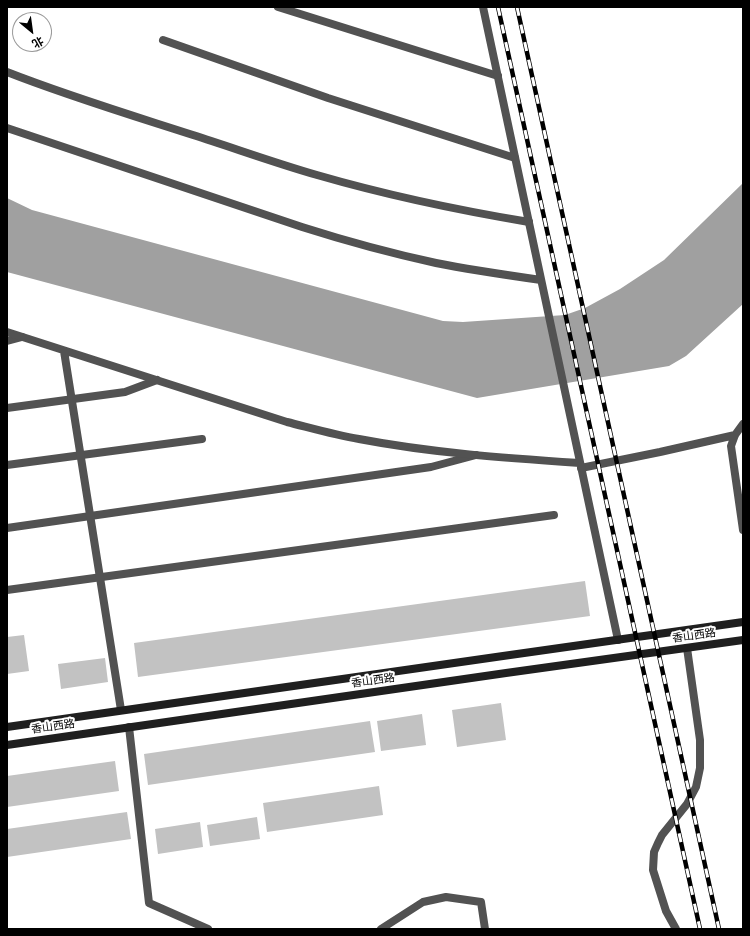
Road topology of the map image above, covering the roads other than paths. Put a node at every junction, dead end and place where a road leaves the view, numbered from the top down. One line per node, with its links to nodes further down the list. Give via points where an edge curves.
1 (278, 7): 5 (street)
2 (483, 7): 5 (street)
3 (163, 40): 7 (street, via 328,98)
4 (7, 72): 8 (street, via 109,109 317,175 443,206)
5 (498, 76): 7 (street)
6 (7, 128): 9 (street, via 347,241 436,263)
7 (515, 158): 8 (street)
8 (529, 222): 9 (street)
9 (541, 280): 23 (street)
10 (7, 332): 11 (street)
11 (22, 337): 12 (street); 13 (street)
12 (7, 342)
13 (64, 351): 14 (street); 15 (street)
14 (157, 380): 15 (street, via 125,392); 21 (street, via 322,431 384,444)
15 (72, 400): 16 (street); 20 (street)
16 (7, 408)
17 (743, 424): 18 (street)
18 (735, 435): 23 (street, via 660,452); 27 (street, via 731,446)
19 (202, 439): 20 (street)
20 (81, 455): 22 (street); 25 (street)
21 (477, 455): 23 (street); 25 (street, via 430,467)
22 (7, 465)
23 (581, 465): 31 (street)
24 (554, 515): 28 (street)
25 (90, 516): 26 (street); 28 (street)
26 (7, 528)
27 (743, 530)
28 (100, 577): 29 (street); 34 (street)
29 (7, 590)
30 (743, 622): 31 (main road, 香山西路)
31 (618, 640): 34 (main road, 香山西路)
32 (743, 640): 33 (main road, 香山西路)
33 (687, 648): 36 (main road, 香山西路); 41 (street, via 700,740 700,768 696,787 688,804 658,843 654,852 653,870 666,911)
34 (121, 710): 35 (main road, 香山西路)
35 (7, 727)
36 (129, 727): 37 (main road, 香山西路); 38 (street, via 149,903)
37 (7, 745)
38 (208, 929)
39 (382, 929): 40 (street, via 423,902 446,898 481,902)
40 (485, 929)
41 (676, 929)

